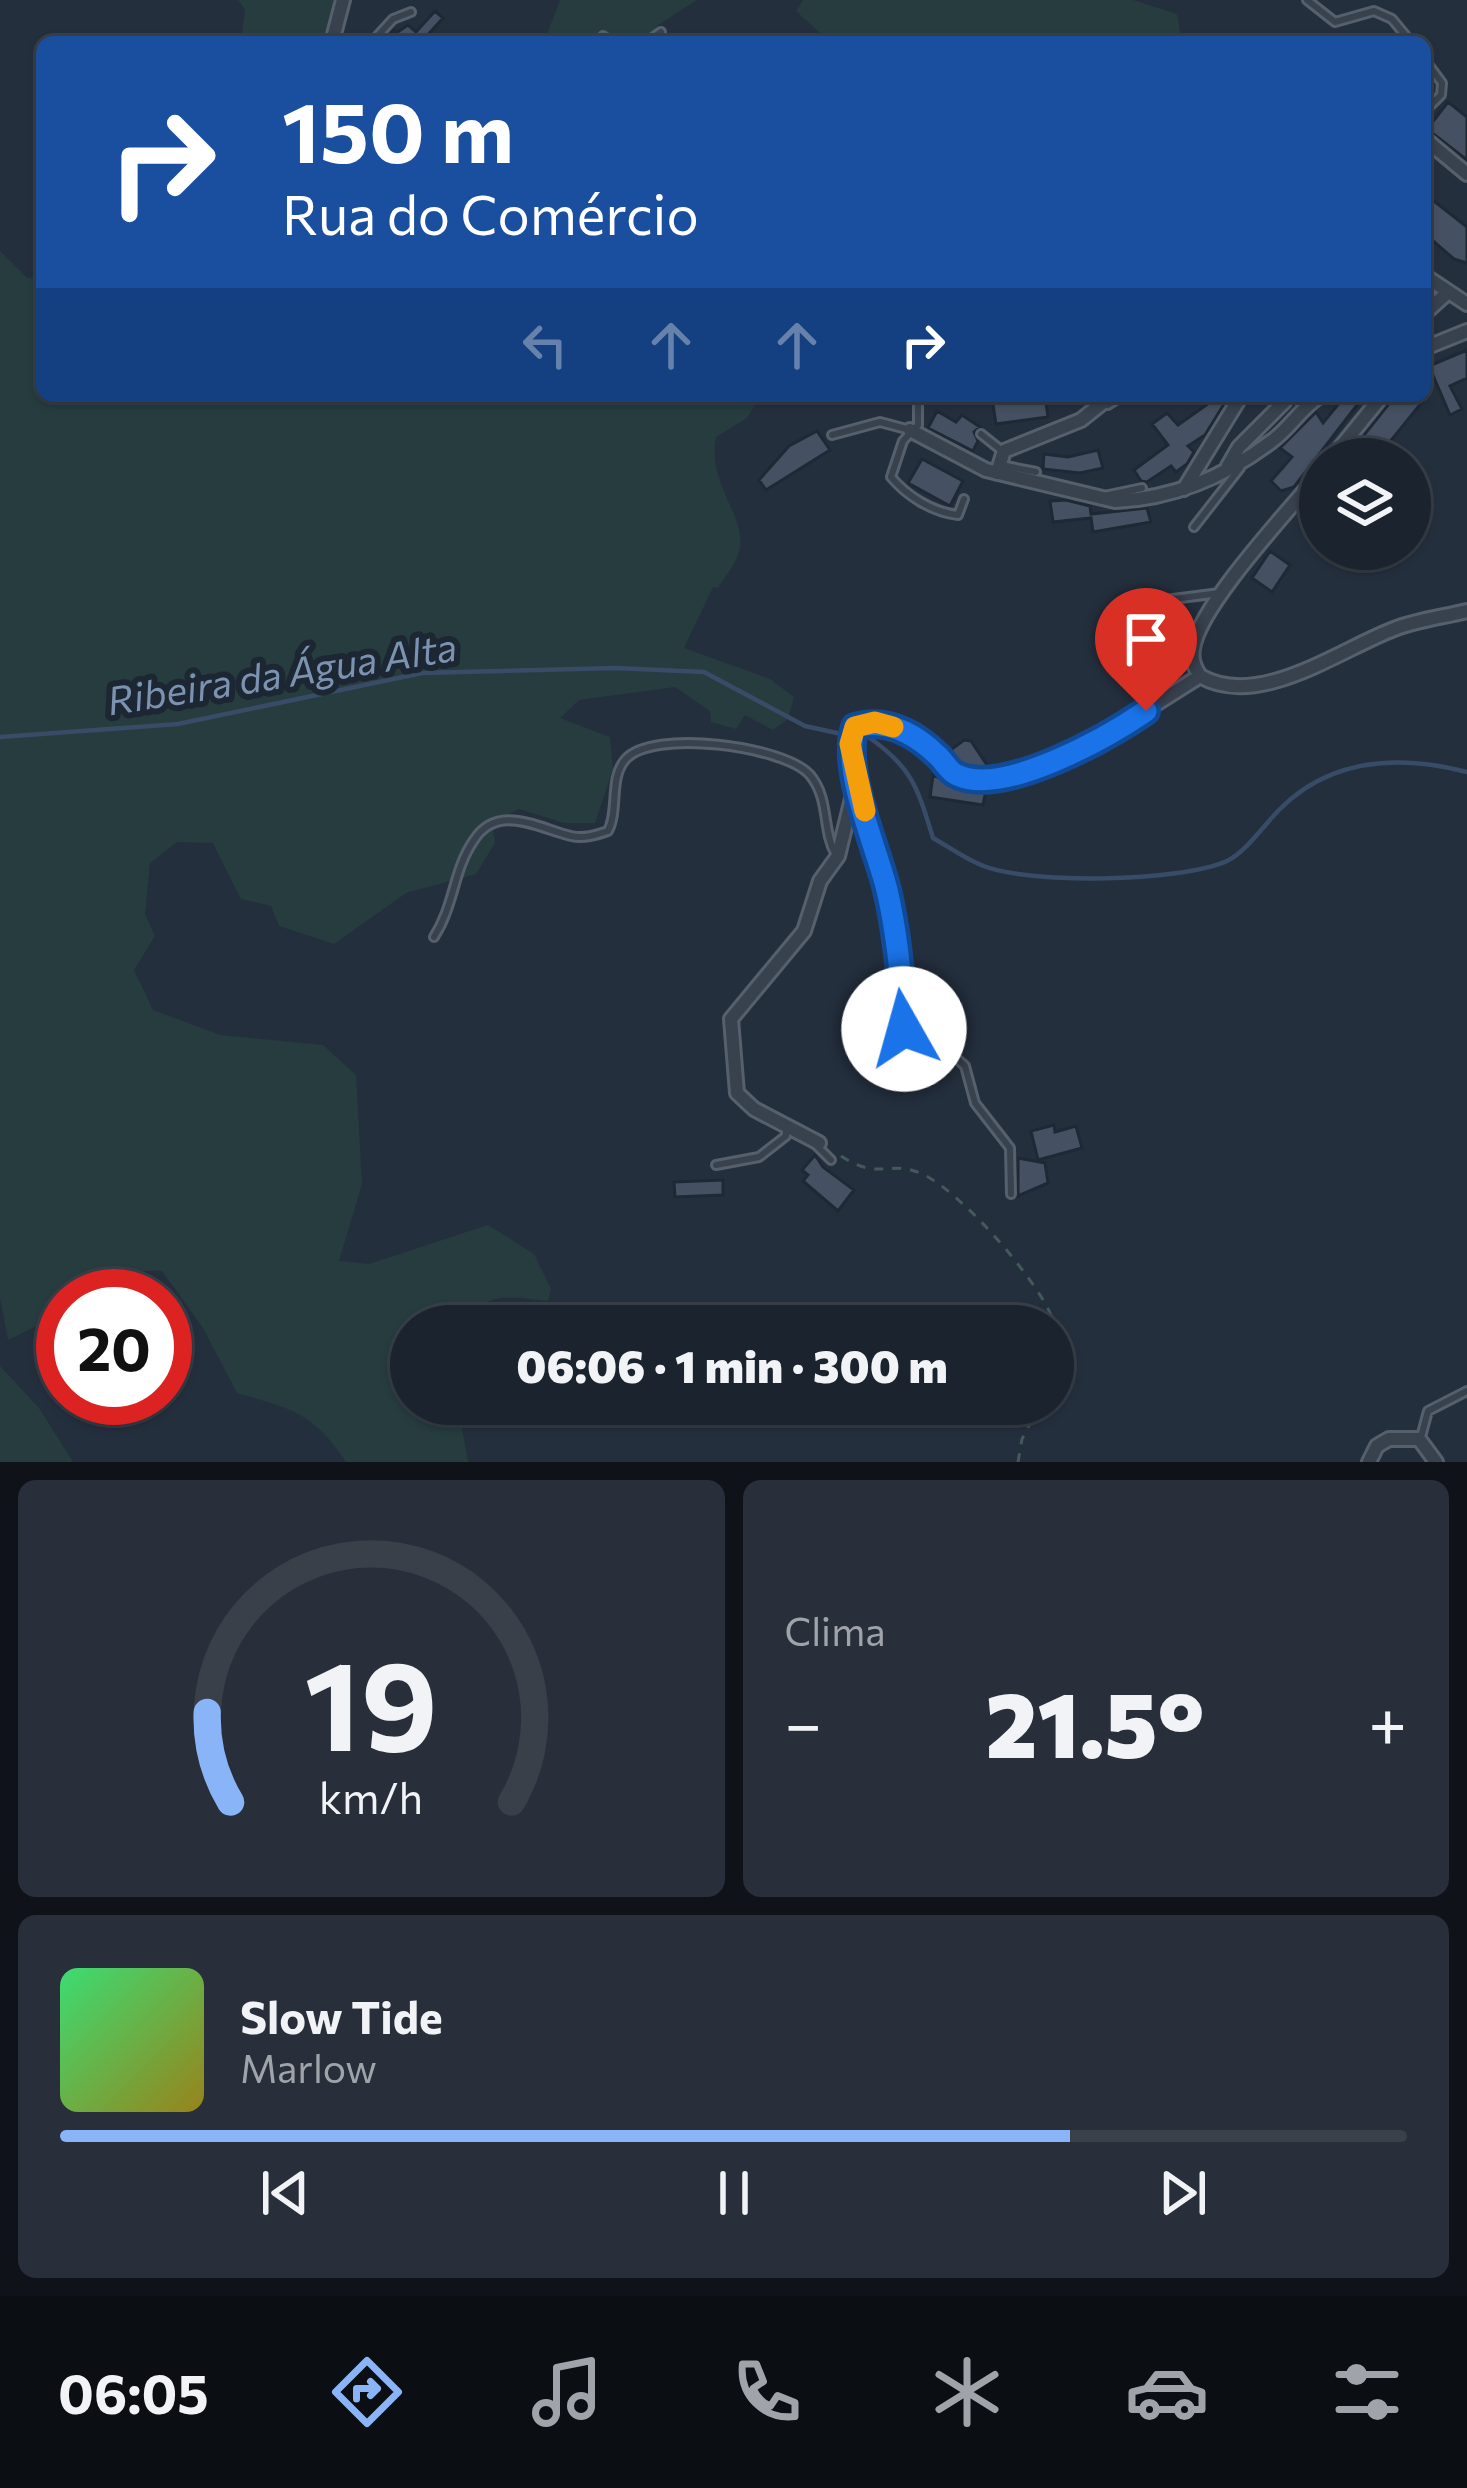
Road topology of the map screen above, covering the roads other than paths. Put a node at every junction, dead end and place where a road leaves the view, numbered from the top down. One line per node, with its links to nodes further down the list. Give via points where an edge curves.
1 (343, 0): 5 (street)
2 (1307, 0): 8 (lane, via 1335,22 1374,10)
3 (411, 12): 6 (lane)
4 (661, 32): 7 (lane)
5 (331, 36)
6 (377, 36)
7 (655, 36)
8 (1406, 36)
9 (1431, 68): 10 (lane, via 1442,82)
10 (1431, 105)
11 (1431, 144): 12 (street)
12 (1467, 174)
13 (1431, 281): 14 (street)
14 (1446, 294): 15 (street); 16 (street)
15 (1467, 304)
16 (1431, 308)
17 (1467, 332): 18 (street)
18 (1431, 346)
19 (918, 402): 27 (lane, via 918,425)
20 (1105, 402): 26 (street)
21 (1111, 402): 26 (lane)
22 (1237, 402): 36 (street)
23 (1284, 402): 33 (street)
24 (1311, 402): 31 (street, via 1274,441)
25 (1377, 402): 30 (street)
26 (1099, 409): 32 (street)
27 (910, 430): 29 (lane, via 880,422); 32 (street); 38 (lane, via 891,476 945,513 958,515)
28 (981, 434): 32 (lane)
29 (832, 435)
30 (1348, 438)
31 (1240, 459): 33 (street); 40 (lane)
32 (1000, 463): 34 (lane); 37 (street)
33 (1227, 467): 36 (street)
34 (1036, 472)
35 (1142, 488): 37 (lane)
36 (1184, 489): 37 (street, via 1136,501)
37 (1101, 497)
38 (964, 499)
39 (1299, 499): 41 (street)
40 (1194, 527)
41 (1223, 592): 42 (lane); 44 (street, via 1192,648)
42 (1157, 601)
43 (1467, 611): 44 (street, via 1398,628 1252,686 1219,687)
44 (1200, 676): 45 (street, via 1119,729 1016,774 983,779 956,775 908,732 875,722 855,727)
45 (856, 778): 46 (street); 52 (lane, via 888,895 904,1029 935,1039 965,1066 975,1103 1010,1148)
46 (838, 856): 47 (lane, via 807,771 736,747 656,746 629,754 620,768 608,831 574,837 515,820 477,834); 48 (street, via 820,881 804,931 731,1019 737,1093)
47 (434, 937)
48 (786, 1127): 49 (street); 51 (lane, via 786,1136 758,1157)
49 (814, 1141): 50 (lane)
50 (831, 1160)
51 (716, 1166)
52 (1011, 1194)
53 (1467, 1391): 54 (lane, via 1428,1411)
54 (1419, 1439): 55 (street, via 1389,1439); 56 (street)
55 (1370, 1462)
56 (1436, 1462)

